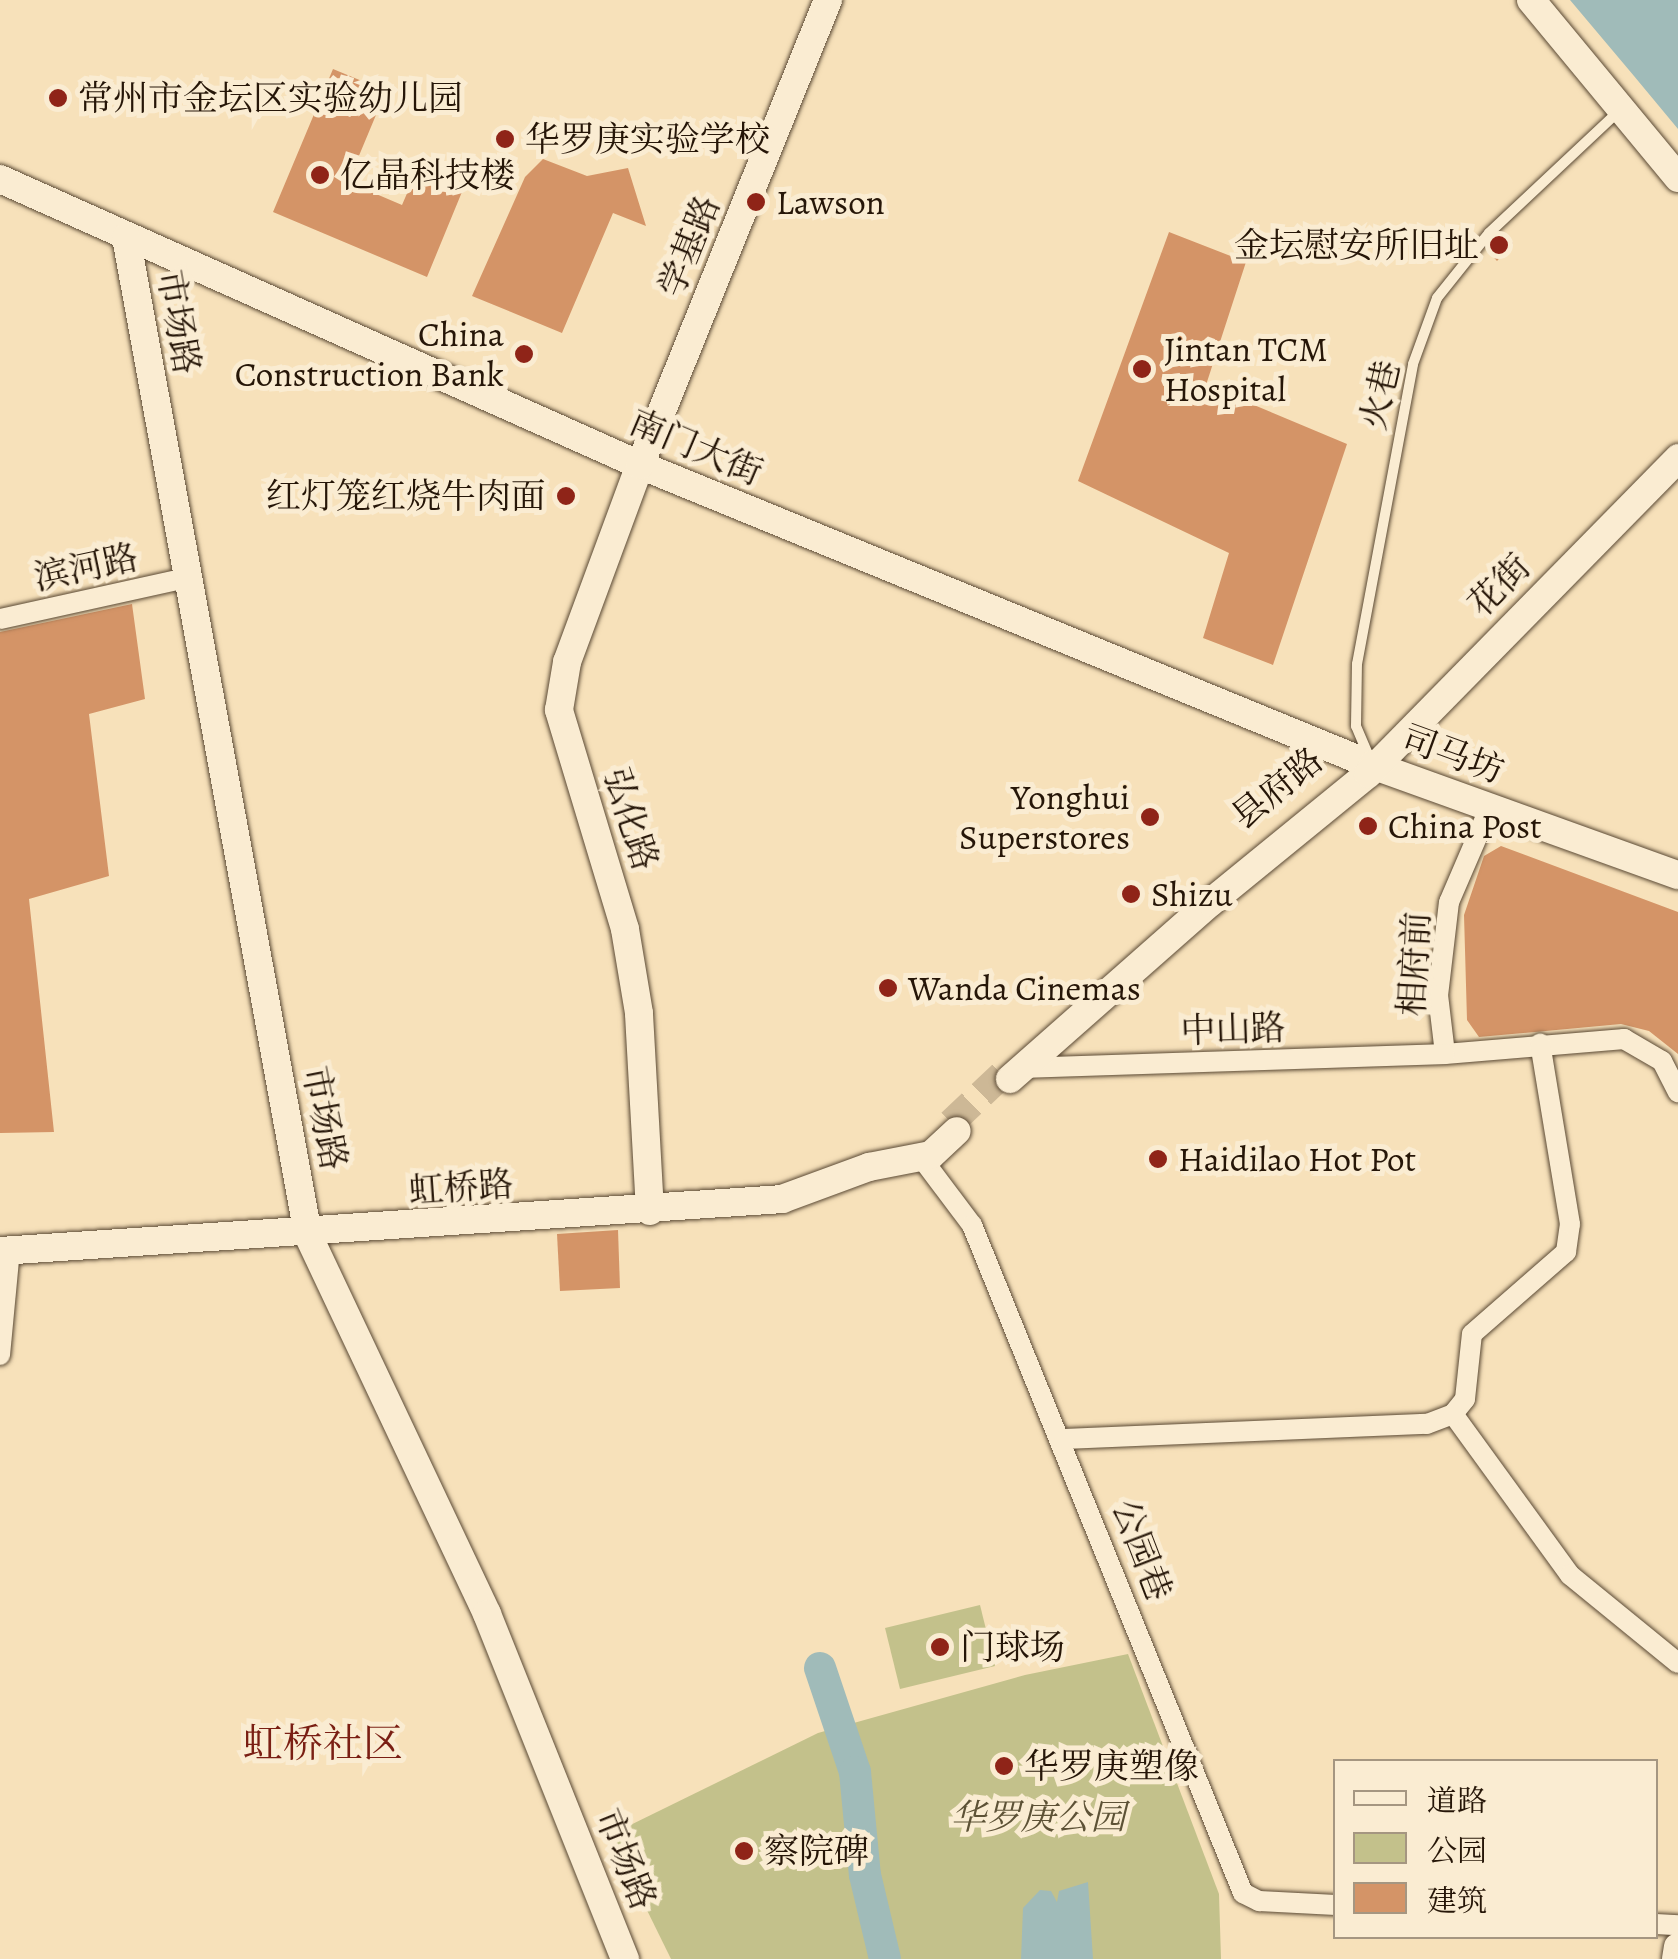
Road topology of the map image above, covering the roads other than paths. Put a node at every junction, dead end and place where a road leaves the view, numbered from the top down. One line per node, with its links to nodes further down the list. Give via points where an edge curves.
1 (828, 0): 8 (street, 学基路)
2 (1530, 0): 3 (street)
3 (1621, 109): 4 (street); 11 (lane, 火巷, via 1489,232 1437,298 1413,364 1357,664 1356,726)
4 (1678, 178)
5 (0, 179): 6 (street, 南门大街)
6 (126, 237): 8 (street, 南门大街); 9 (street, 市场路)
7 (1678, 458): 11 (street, 花街)
8 (640, 464): 11 (street, 南门大街); 20 (street, 弘化路, via 566,662 559,710 626,929 639,1013)
9 (186, 578): 10 (street, 滨河路); 21 (street, 市场路)
10 (0, 618)
11 (1372, 764): 12 (street, 司马坊); 16 (street, 县府路, via 1201,896)
12 (1490, 806): 13 (street, 司马坊); 15 (street, 相府前, via 1449,902 1438,995)
13 (1678, 874)
14 (1540, 1043): 15 (street, 相府前); 17 (street, 相府前, via 1624,1039 1662,1061); 24 (street, via 1570,1224 1566,1252 1472,1334 1465,1400)
15 (1445, 1054): 16 (street, 中山路)
16 (1013, 1073)
17 (1678, 1092)
18 (954, 1127): 19 (street)
19 (920, 1156): 20 (street, 虹桥路, via 782,1199); 25 (street, 公园巷, via 972,1225)
20 (650, 1210): 21 (street, 虹桥路)
21 (308, 1235): 22 (street, 虹桥路); 29 (street, 市场路, via 487,1614)
22 (5, 1250): 23 (street)
23 (0, 1355)
24 (1453, 1414): 25 (street, via 1428,1424); 26 (street, via 1570,1575)
25 (1064, 1439): 27 (street, 公园巷, via 1243,1892 1259,1901)
26 (1678, 1663)
27 (1333, 1904)
28 (1678, 1946): 30 (street)
29 (625, 1959)
30 (1676, 1959)

